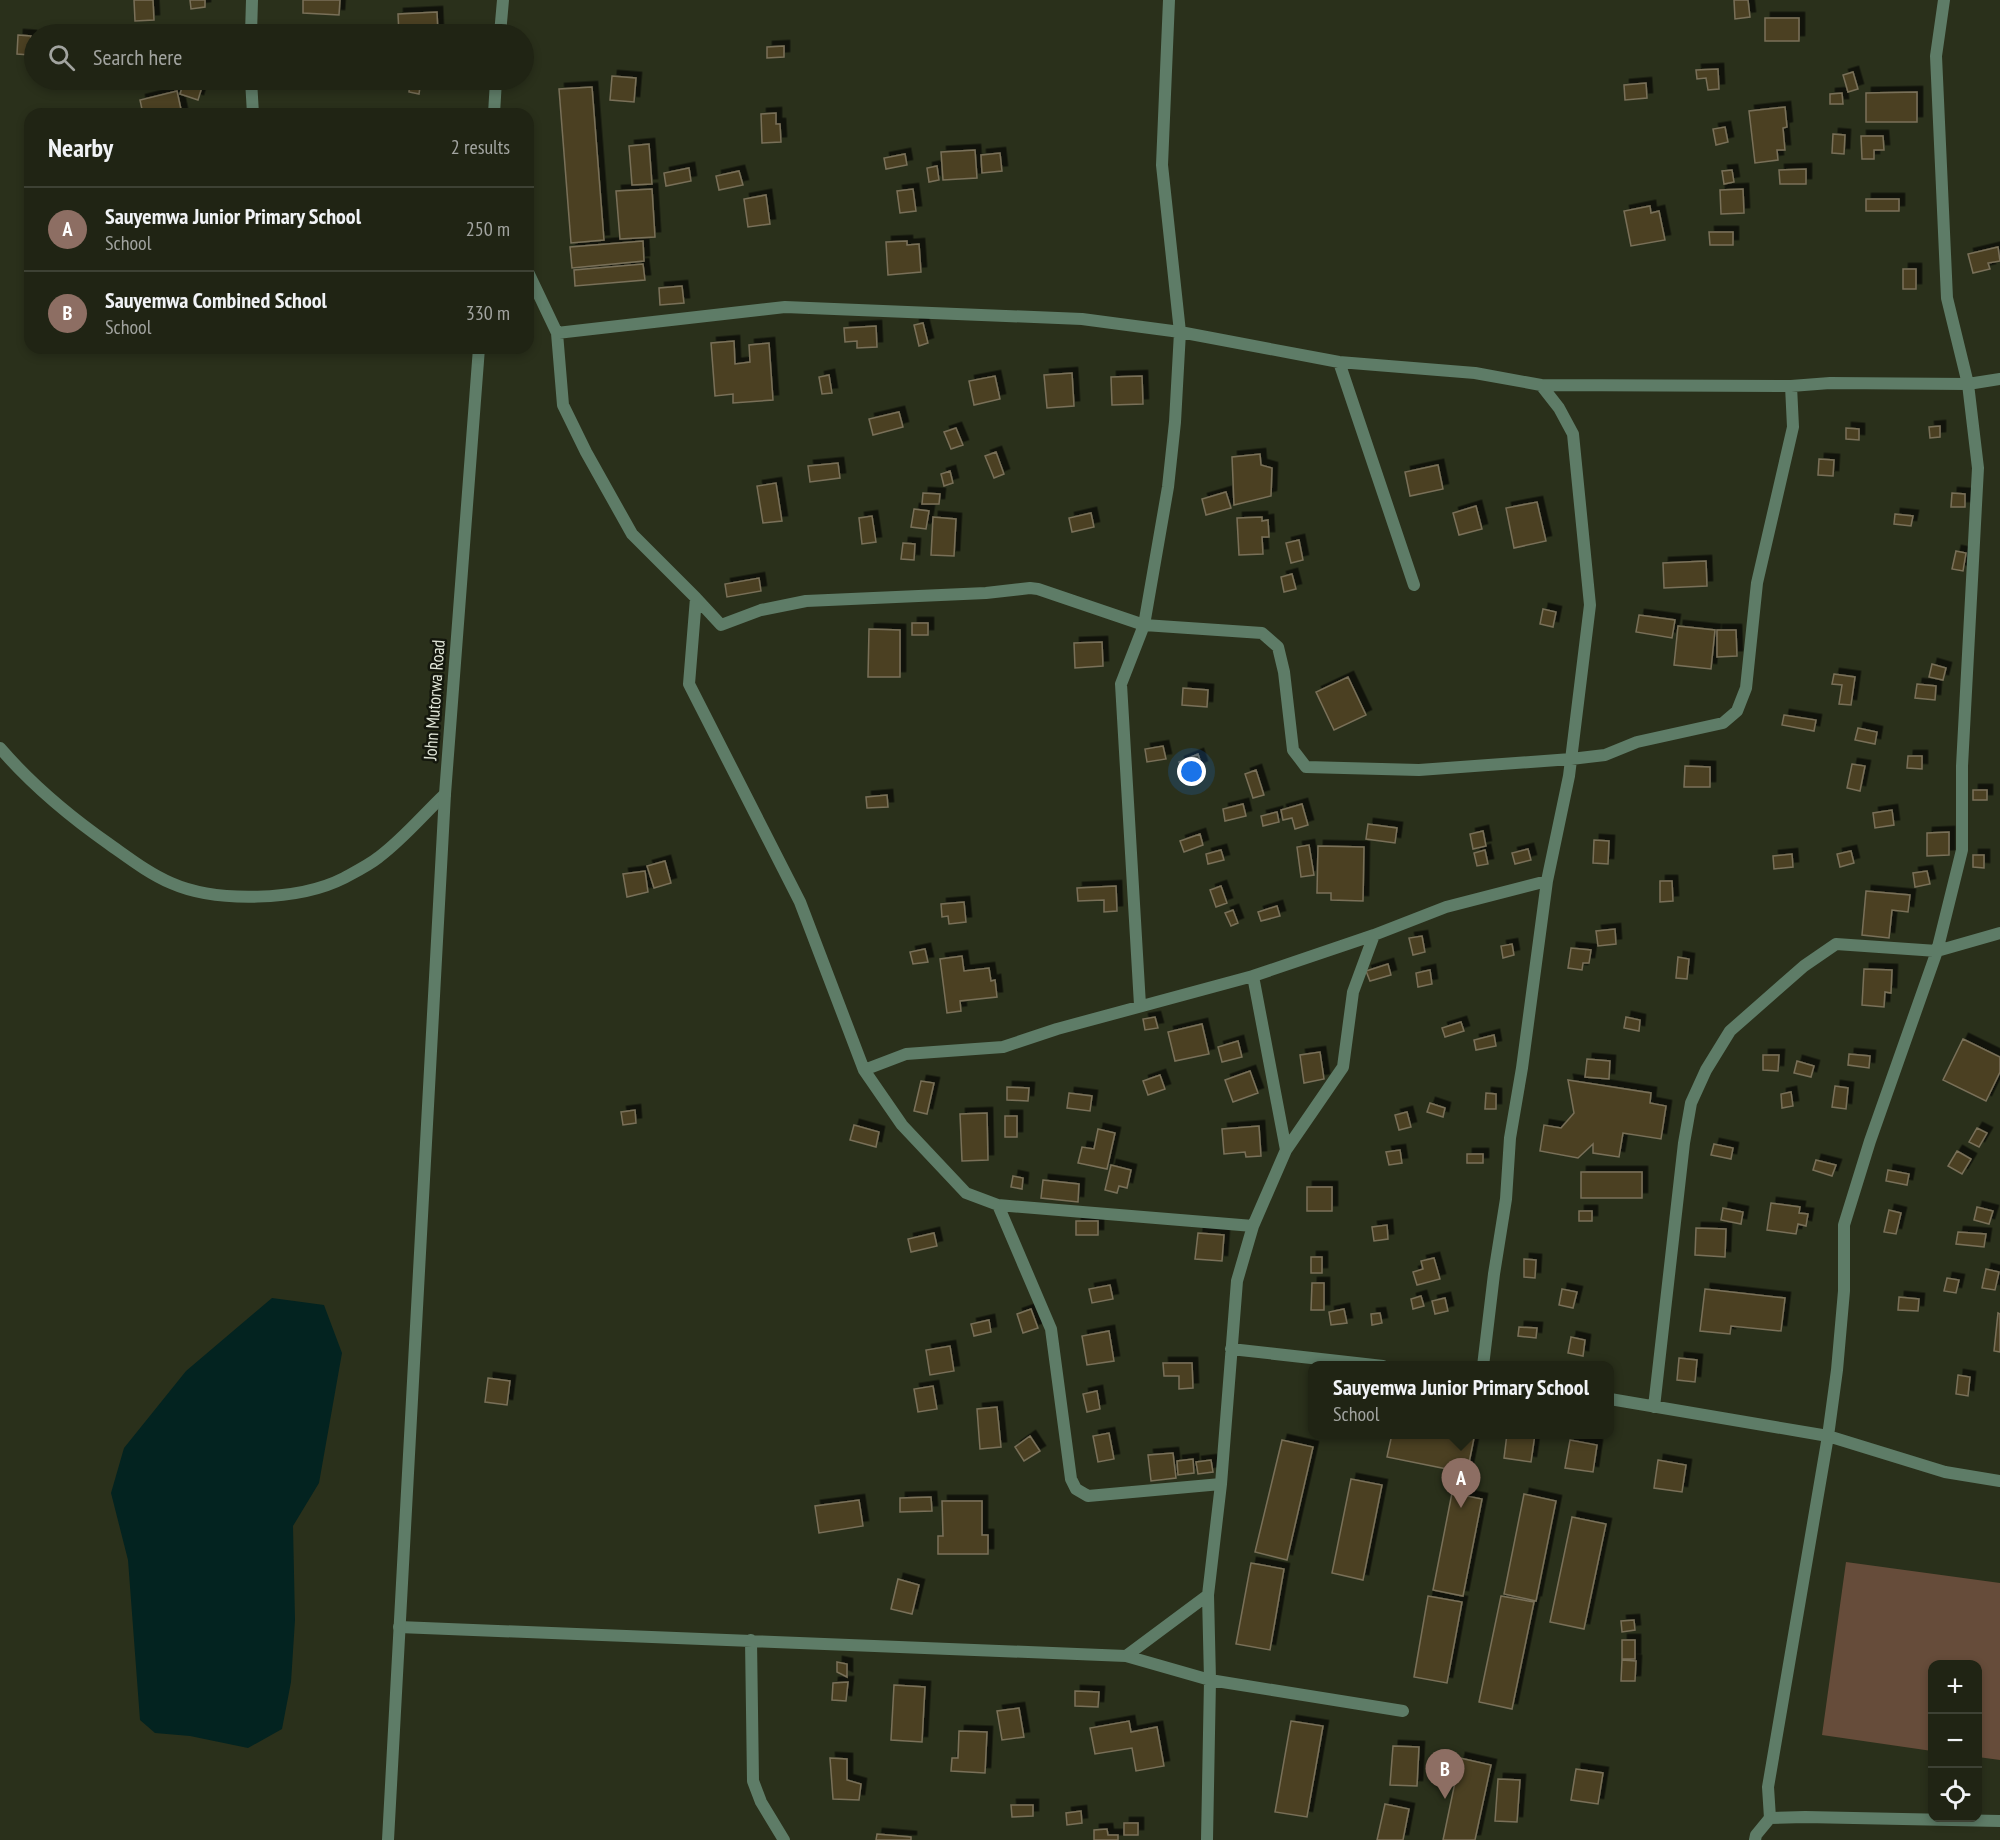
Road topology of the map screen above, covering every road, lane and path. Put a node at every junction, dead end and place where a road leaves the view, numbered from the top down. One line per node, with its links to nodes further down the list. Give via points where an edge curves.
1 (252, 0): 5 (street)
2 (503, 0): 6 (street)
3 (1170, 0): 12 (street, via 1162,165)
4 (1944, 0): 17 (street, via 1936,56 1947,298)
5 (252, 24)
6 (501, 24)
7 (252, 90): 9 (street)
8 (495, 90): 10 (street)
9 (253, 108)
10 (494, 108)
11 (534, 285): 13 (street)
12 (1180, 332): 13 (street, via 1082,319 785,307); 15 (street); 22 (street, via 1168,487)
13 (557, 333): 21 (street, via 562,405 586,452 632,534)
14 (479, 354): 25 (street, John Mutorwa Road)
15 (1339, 362): 18 (street, via 1475,373); 20 (street)
16 (2000, 378): 17 (street)
17 (1968, 384): 19 (street, via 1830,383); 29 (street, via 1978,468 1962,766 1962,850)
18 (1541, 386): 19 (street); 24 (street, via 1573,434 1590,605)
19 (1791, 387): 24 (street, via 1793,427 1757,583 1746,688 1737,711 1724,723 1637,742 1605,755)
20 (1414, 585)
21 (696, 598): 22 (street, via 722,625 761,610 806,601 1038,589); 32 (street, via 689,684 800,902)
22 (1144, 625): 24 (street, via 1262,633 1278,647 1293,750 1306,767 1419,770); 31 (street, via 1121,684)
23 (0, 748): 25 (street, via 63,810 146,870 173,884 209,893 272,897 342,879 379,858)
24 (1571, 759): 26 (street)
25 (445, 794): 45 (street, John Mutorwa Road)
26 (1546, 881): 28 (street, via 1446,907); 38 (street)
27 (2000, 933): 29 (street)
28 (1374, 935): 30 (street); 33 (street, via 1353,992 1343,1066)
29 (1937, 951): 40 (street, via 1836,944 1804,966 1730,1031 1691,1103); 41 (street, via 1844,1225 1844,1291)
30 (1253, 976): 31 (street); 33 (street)
31 (1140, 1005): 32 (street, via 1003,1047 906,1054)
32 (864, 1070): 34 (street, via 902,1125 966,1193)
33 (1287, 1150): 35 (street)
34 (998, 1204): 35 (street); 43 (street, via 1051,1329 1071,1479 1076,1489 1088,1496)
35 (1253, 1226): 36 (street, via 1237,1281)
36 (1231, 1349): 37 (street); 43 (street)
37 (1345, 1361)
38 (1483, 1361)
39 (1614, 1400): 40 (street)
40 (1654, 1407): 41 (street)
41 (1828, 1436): 42 (street, via 1945,1472); 50 (street, via 1768,1787)
42 (2000, 1481)
43 (1221, 1484): 44 (street)
44 (1208, 1595): 47 (street); 48 (street)
45 (399, 1627): 46 (street); 52 (street, John Mutorwa Road)
46 (751, 1640): 47 (street); 53 (street, via 753,1781 760,1802)
47 (1126, 1656): 48 (street)
48 (1210, 1680): 49 (street); 54 (street)
49 (1403, 1711)
50 (1770, 1818): 51 (street); 55 (street)
51 (2000, 1821)
52 (388, 1840)
53 (784, 1840)
54 (1207, 1840)
55 (1755, 1840)

